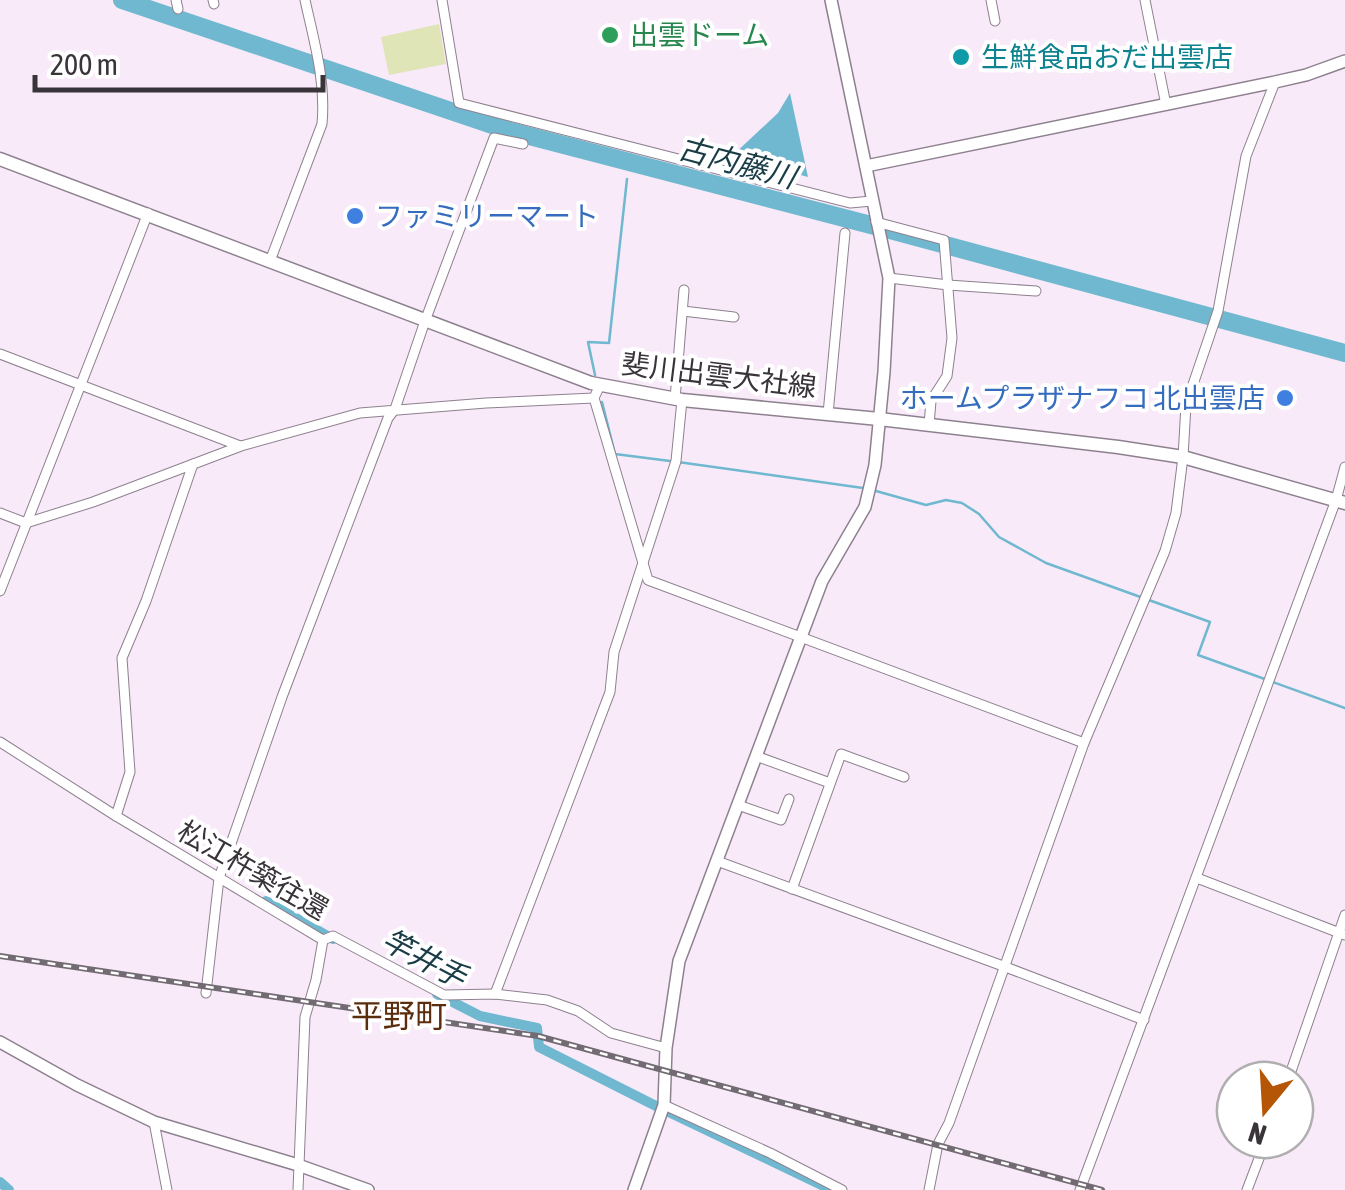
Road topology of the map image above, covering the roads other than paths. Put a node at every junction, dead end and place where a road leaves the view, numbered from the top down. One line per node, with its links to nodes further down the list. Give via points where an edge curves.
1 (305, 0): 17 (street, via 322,74 322,124)
2 (442, 0): 13 (street, via 459,103 850,202)
3 (831, 0): 12 (street)
4 (991, 0): 6 (street)
5 (1146, 0): 9 (street)
6 (995, 21)
7 (1345, 60): 8 (street)
8 (1275, 82): 9 (street); 34 (street, via 1246,156 1218,311 1186,404)
9 (1166, 104): 12 (street)
10 (522, 144): 24 (street, via 494,138)
11 (0, 159): 14 (main road, 斐川出雲大社線)
12 (866, 166): 13 (street)
13 (872, 201): 15 (street)
14 (148, 213): 17 (main road, 斐川出雲大社線); 26 (street)
15 (876, 222): 18 (street); 19 (street, via 944,240)
16 (845, 232): 30 (street)
17 (270, 260): 24 (main road, 斐川出雲大社線)
18 (888, 278): 19 (street); 31 (street)
19 (948, 285): 21 (street); 32 (street, via 947,376 931,401)
20 (684, 290): 22 (street)
21 (1036, 291)
22 (683, 311): 23 (street); 28 (street)
23 (734, 317)
24 (424, 320): 27 (main road, 斐川出雲大社線); 29 (street)
25 (0, 354): 26 (street)
26 (81, 384): 33 (street); 39 (street)
27 (597, 391): 28 (main road, 斐川出雲大社線); 29 (street); 40 (street)
28 (678, 400): 30 (main road, 斐川出雲大社線); 40 (street, via 676,461)
29 (395, 409): 33 (street); 53 (street)
30 (828, 414): 31 (main road, 斐川出雲大社線)
31 (879, 419): 32 (main road, 斐川出雲大社線); 42 (street, via 865,507 822,581)
32 (929, 425): 34 (main road, 斐川出雲大社線)
33 (240, 446): 35 (street)
34 (1183, 457): 37 (main road, 斐川出雲大社線); 43 (street, via 1165,551)
35 (193, 464): 39 (street); 51 (street, via 122,658 130,772)
36 (1345, 466): 37 (street)
37 (1341, 501): 54 (street)
38 (0, 513): 39 (street)
39 (26, 523): 41 (street)
40 (643, 559): 42 (street, via 648,580); 61 (street, via 614,652 610,692)
41 (0, 591)
42 (802, 636): 43 (street); 45 (street)
43 (1084, 743): 59 (street)
44 (4, 745): 46 (street); 51 (street, 松江杵築往還)
45 (756, 756): 48 (street); 50 (street)
46 (0, 761)
47 (904, 776): 48 (street, via 841,754)
48 (830, 784): 55 (street)
49 (789, 798): 50 (street, via 781,820)
50 (738, 805): 52 (street)
51 (116, 816): 53 (street, 松江杵築往還)
52 (717, 862): 55 (street); 64 (street, via 679,961)
53 (219, 878): 58 (street, 松江杵築往還); 60 (street)
54 (1196, 878): 57 (street); 62 (street)
55 (792, 889): 59 (street)
56 (1345, 916): 57 (street)
57 (1342, 934): 65 (street)
58 (324, 940): 61 (street, 松江杵築往還, via 333,936 444,995); 69 (street, via 305,1016)
59 (1004, 966): 62 (street); 76 (street, via 938,1144)
60 (206, 993)
61 (495, 994): 64 (street, 松江杵築往還, via 547,1000 611,1032)
62 (1144, 1020): 77 (street)
63 (0, 1042): 67 (street)
64 (666, 1048): 66 (street)
65 (1295, 1060)
66 (664, 1105): 70 (street, via 770,1154); 74 (street)
67 (154, 1122): 69 (street); 71 (street)
68 (1258, 1160): 78 (street)
69 (298, 1165): 72 (street); 73 (street)
70 (818, 1185): 75 (street)
71 (167, 1190)
72 (298, 1190)
73 (368, 1190)
74 (634, 1190)
75 (842, 1190)
76 (929, 1190)
77 (1080, 1190)
78 (1247, 1190)

